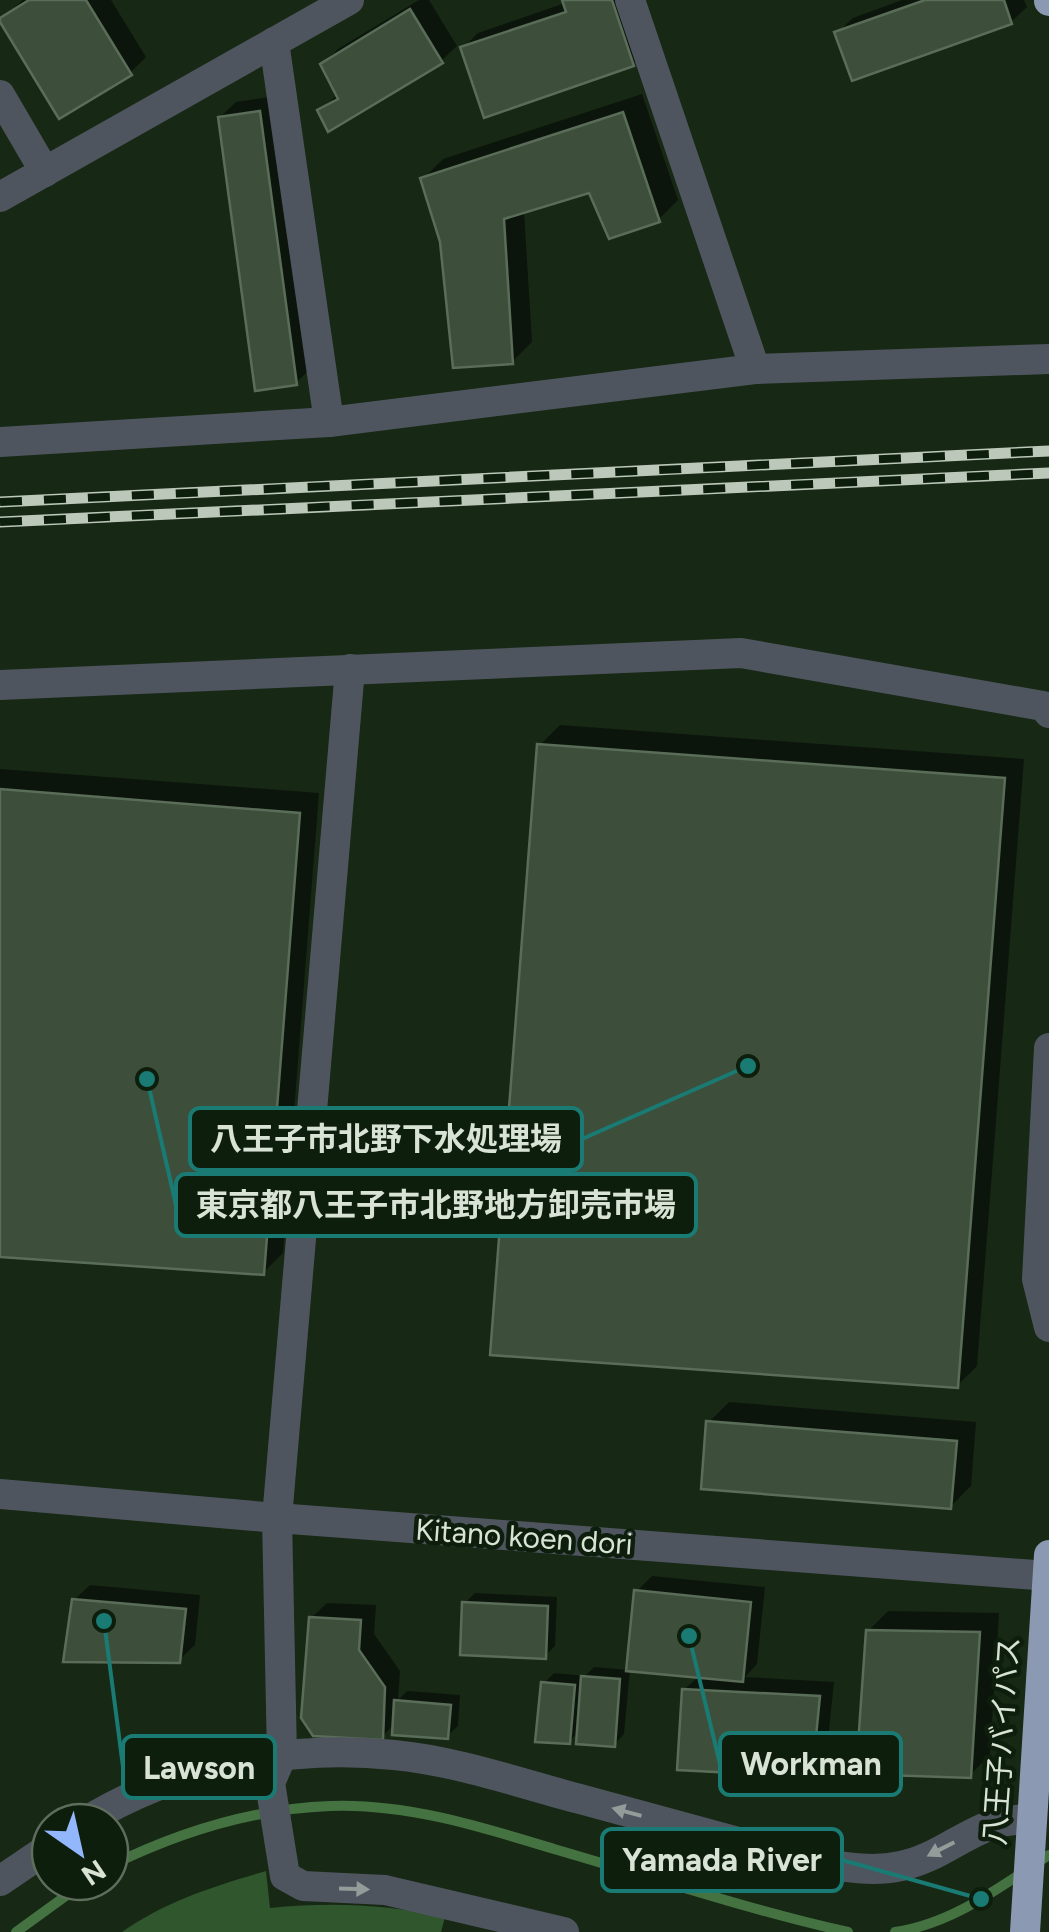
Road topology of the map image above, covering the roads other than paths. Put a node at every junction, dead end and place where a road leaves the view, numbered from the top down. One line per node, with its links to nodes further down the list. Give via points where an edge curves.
1 (349, 0): 3 (street)
2 (630, 0): 8 (street)
3 (274, 42): 5 (street); 9 (street)
4 (0, 95): 5 (street)
5 (45, 172): 6 (street)
6 (0, 197)
7 (1049, 358): 8 (street)
8 (756, 370): 9 (street)
9 (329, 422): 10 (street)
10 (0, 442)
11 (350, 670): 12 (street); 13 (street, via 741,653 1043,706); 17 (street)
12 (0, 684)
13 (1049, 713)
14 (1049, 1048): 15 (street, via 1037,1279)
15 (1049, 1327)
16 (0, 1494): 17 (street, Kitano koen dori)
17 (277, 1518): 18 (street, Kitano koen dori); 19 (street)
18 (1048, 1569): 21 (highway, 八王子バイパス)
19 (276, 1769): 20 (street, via 215,1768); 21 (street, one-way to 19, via 1002,1820 902,1866 858,1870 395,1755); 25 (street, one-way to 25, via 284,1876 303,1886 385,1890)
20 (126, 1802)
21 (1031, 1828): 24 (highway, 八王子バイパス)
22 (30, 1860): 23 (street)
23 (0, 1881)
24 (1025, 1925)
25 (564, 1932)

